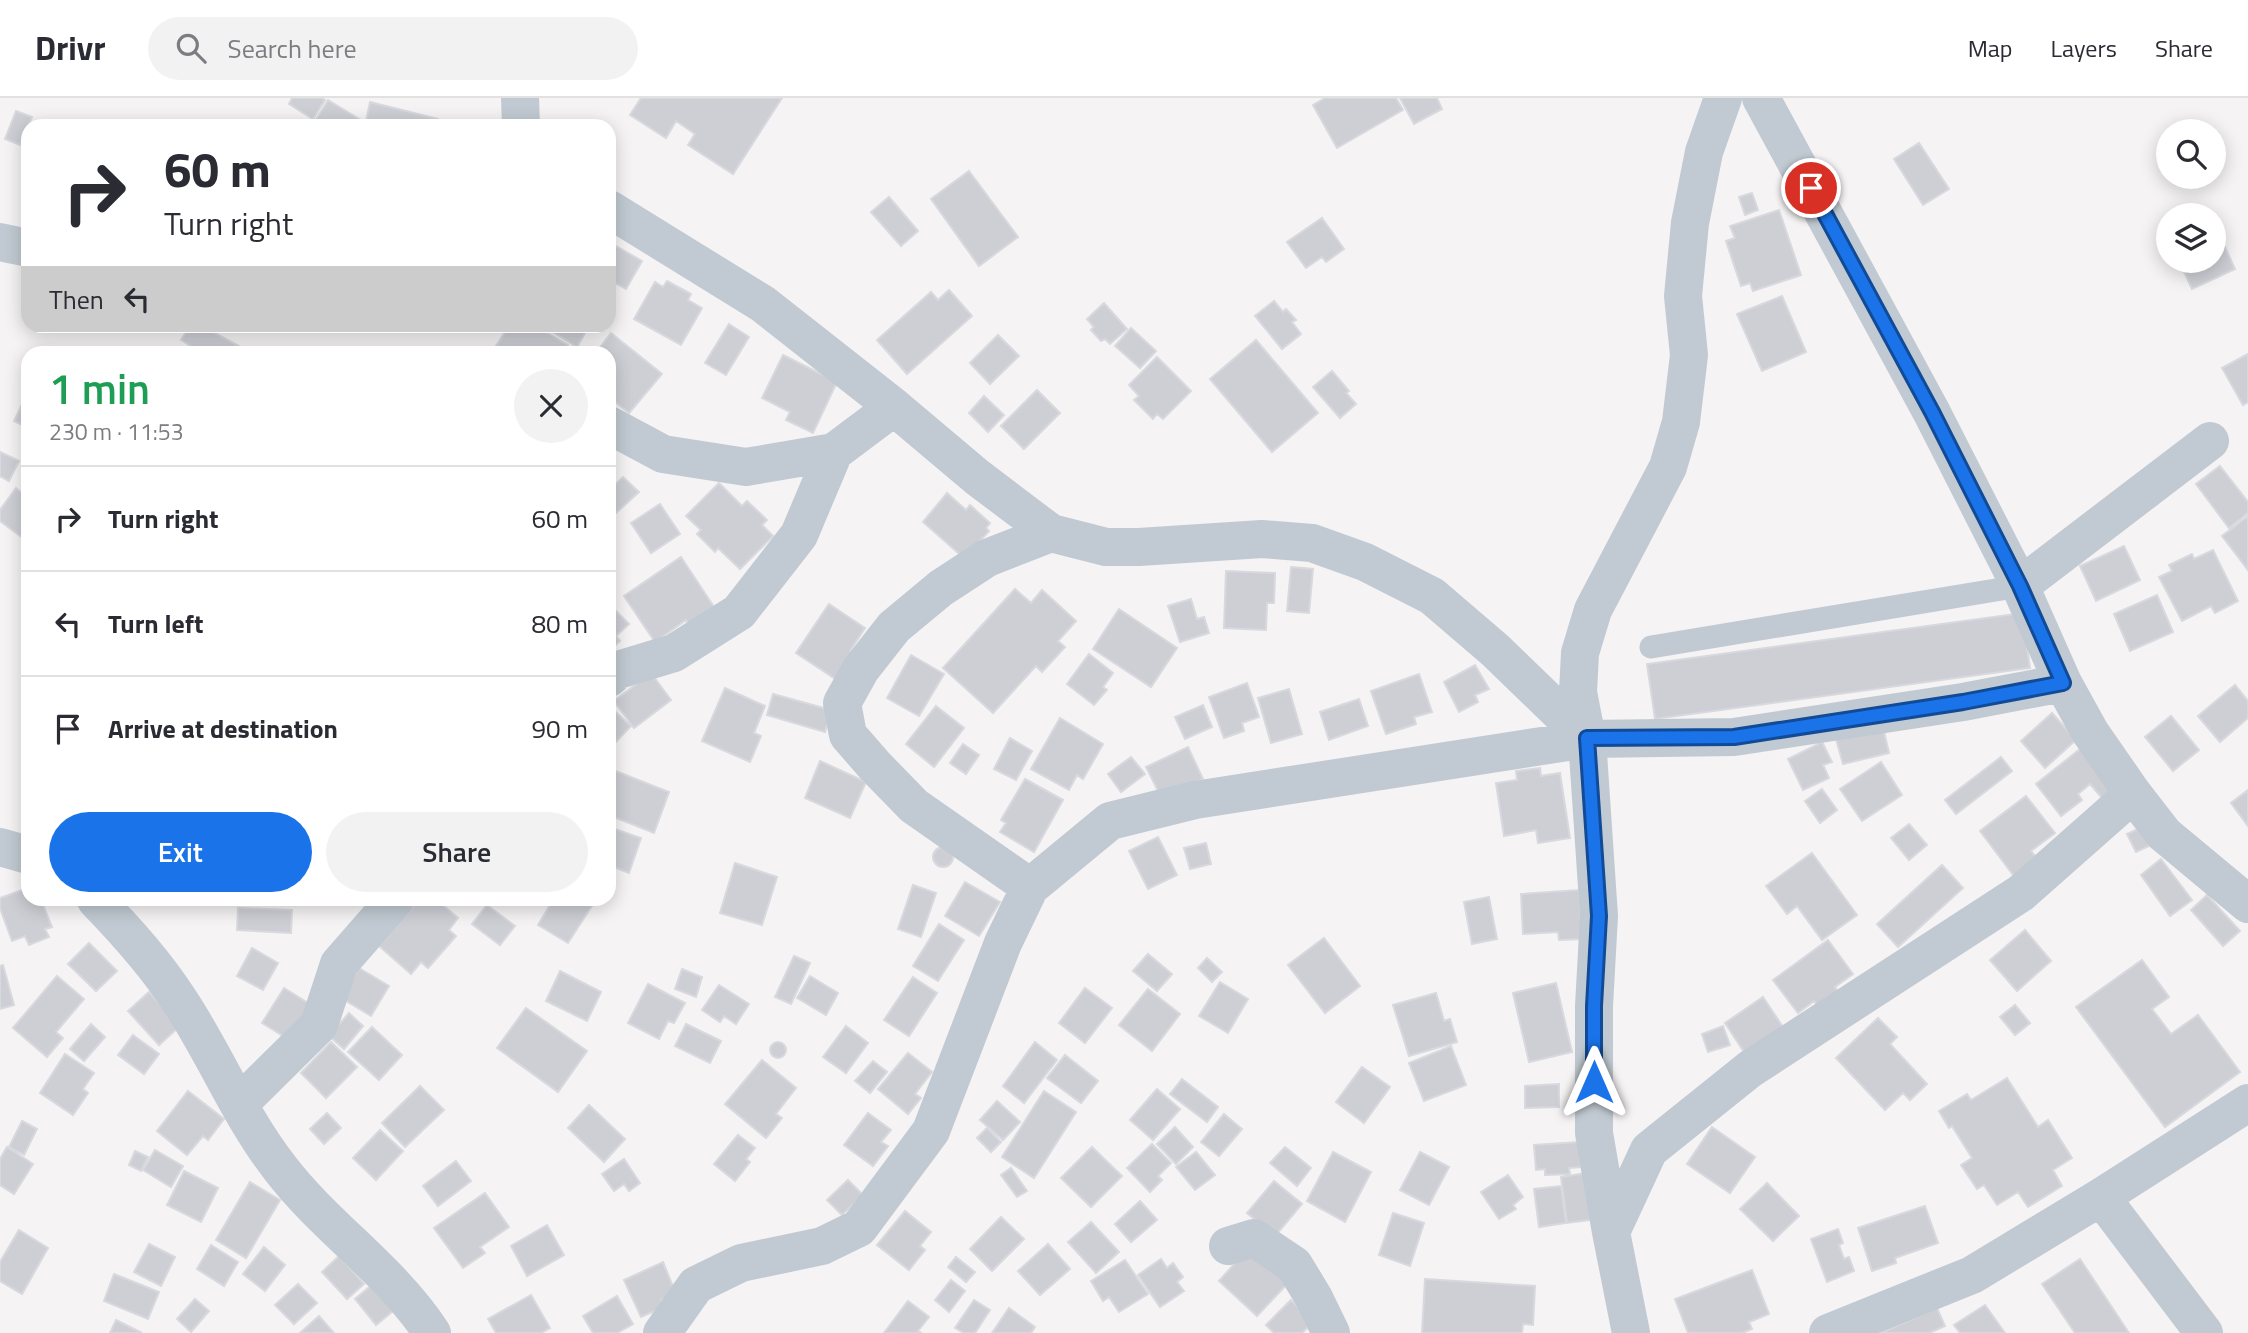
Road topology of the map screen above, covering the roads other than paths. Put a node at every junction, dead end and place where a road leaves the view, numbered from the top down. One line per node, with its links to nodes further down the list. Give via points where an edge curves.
1 (520, 98): 4 (street)
2 (1723, 98): 17 (street, via 1704,152 1690,223 1683,296 1689,355 1681,422 1668,467 1593,610 1580,653 1578,692)
3 (1760, 98): 13 (street, via 1932,412)
4 (521, 119)
5 (616, 213): 8 (street, via 763,304)
6 (0, 242): 7 (street)
7 (21, 246)
8 (894, 407): 11 (street); 12 (street)
9 (616, 429): 11 (street, via 663,454 746,467)
10 (2210, 441): 13 (street)
11 (834, 452): 15 (street, via 799,535 738,612 674,653)
12 (1051, 533): 17 (street, via 1106,547 1262,539 1312,543 1366,562 1432,596); 21 (street, via 987,558 940,588 894,627 861,668 842,704 848,735 914,806)
13 (2020, 586): 14 (lane); 16 (street)
14 (1651, 647)
15 (616, 672)
16 (2063, 683): 17 (street, via 1734,737); 18 (street)
17 (1587, 738): 21 (street, via 1195,800 1110,821); 28 (street, via 1599,916 1594,1133)
18 (2133, 794): 22 (street, via 2164,834); 28 (street, via 2021,893 1750,1069 1649,1150)
19 (0, 847): 20 (street)
20 (21, 853)
21 (1030, 887): 31 (street, via 1003,943 931,1131 859,1227 822,1246 741,1264 696,1285)
22 (2248, 904)
23 (102, 906): 26 (street, via 138,943 181,1003)
24 (390, 906): 26 (street, via 339,964 319,1024)
25 (2248, 1103): 27 (street)
26 (239, 1104): 30 (street, via 282,1171 401,1294)
27 (2101, 1197): 34 (street, via 1972,1275); 35 (street)
28 (1611, 1232): 33 (street)
29 (1228, 1246): 32 (street, via 1254,1238 1294,1265)
30 (432, 1333)
31 (662, 1333)
32 (1331, 1333)
33 (1631, 1333)
34 (1828, 1333)
35 (2204, 1333)

